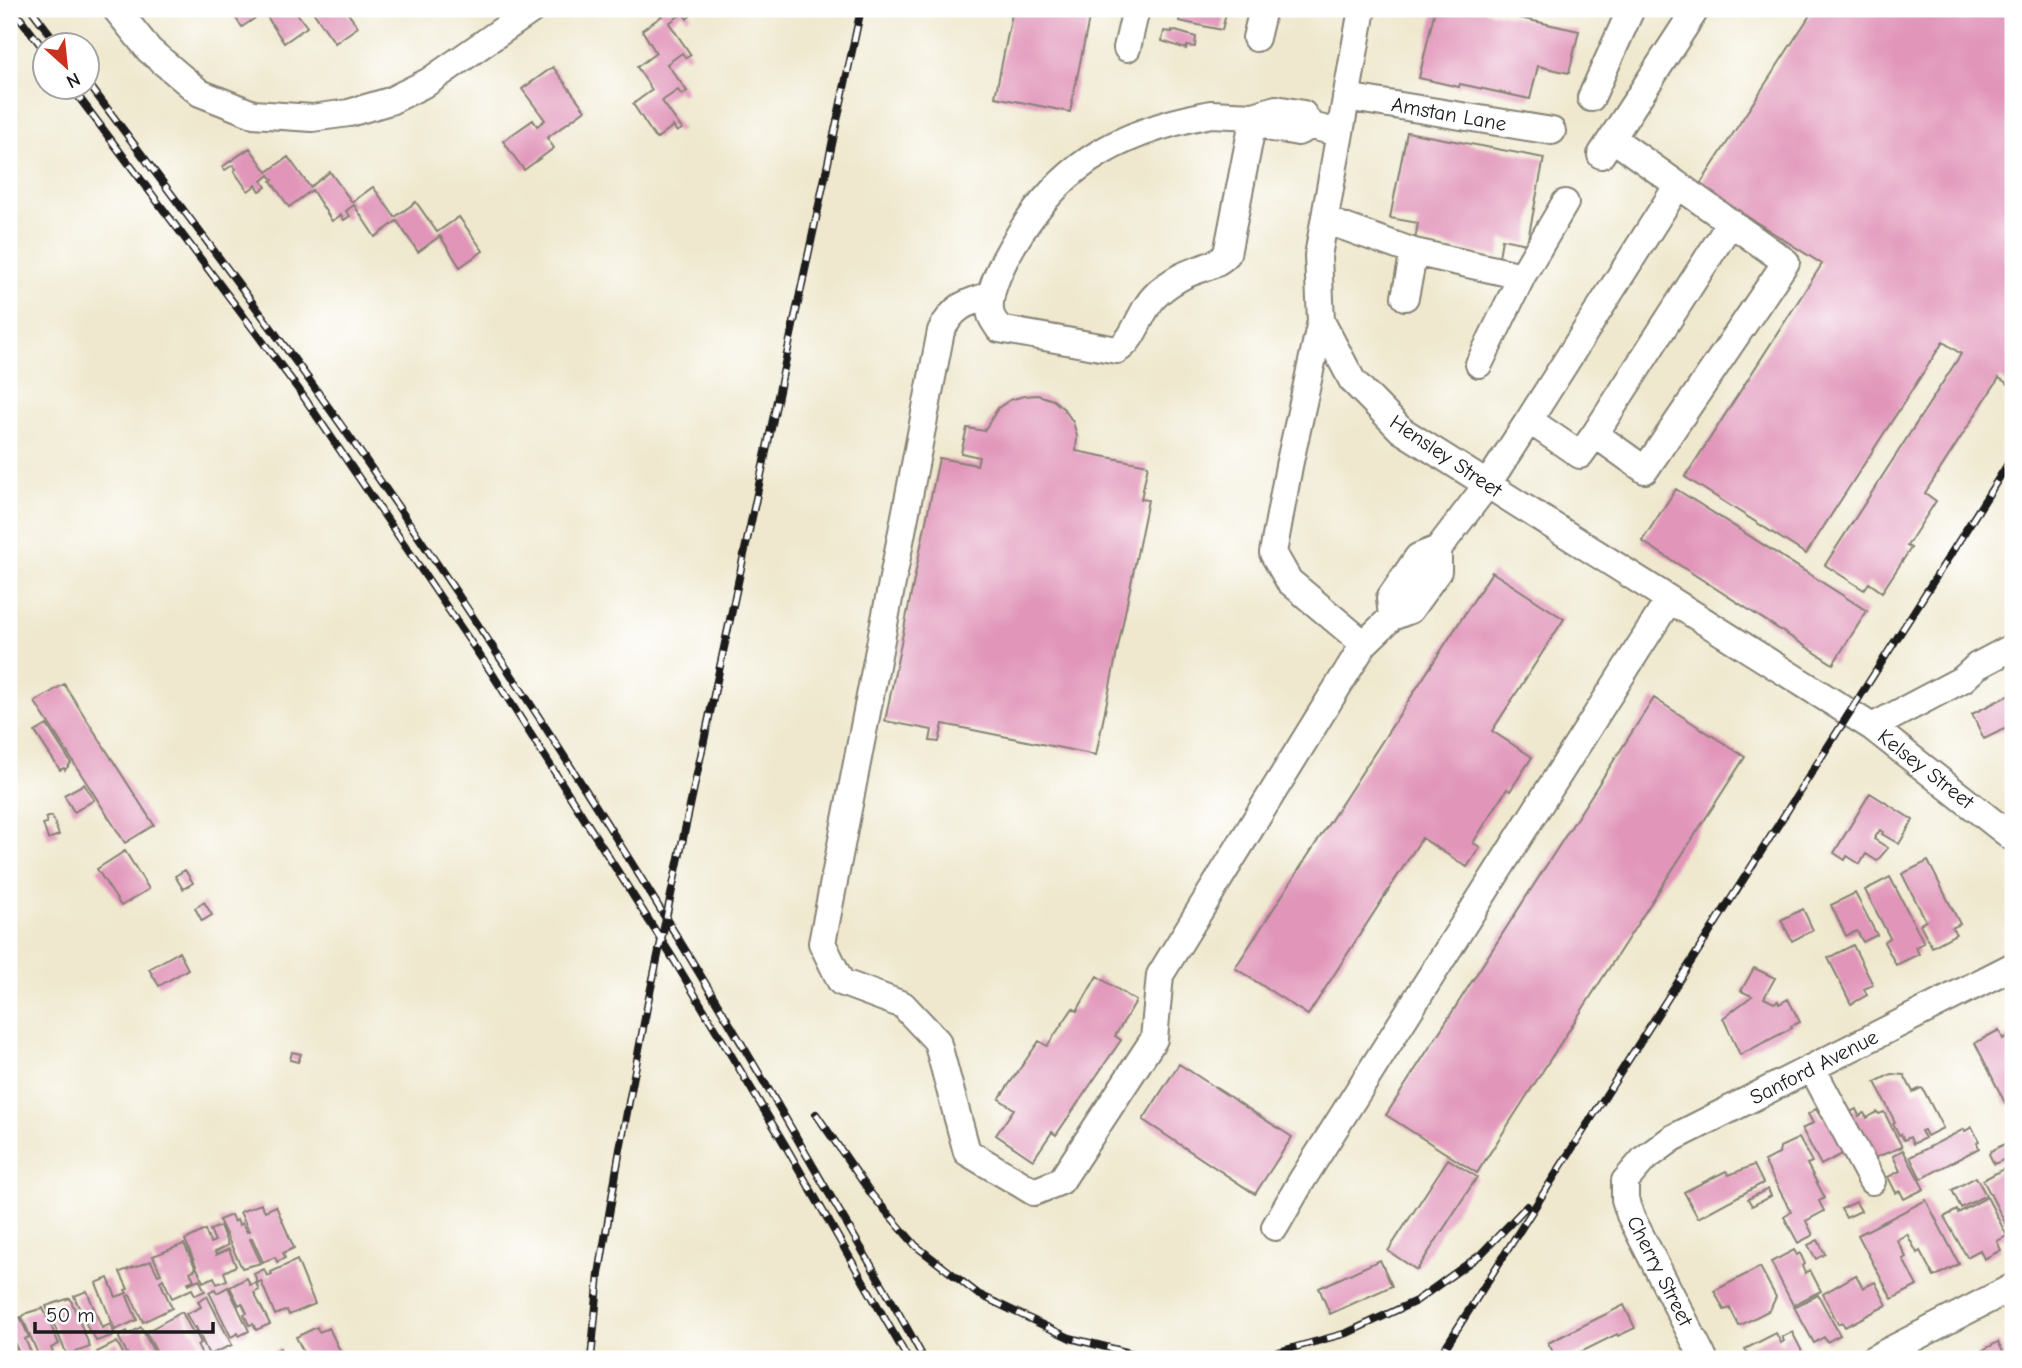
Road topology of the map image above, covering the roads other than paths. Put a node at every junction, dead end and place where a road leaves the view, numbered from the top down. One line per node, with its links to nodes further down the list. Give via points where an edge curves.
1 (116, 9): 2 (street, via 149,50 200,93 253,114 312,118 349,113 410,92)
2 (533, 9)
3 (1136, 9): 9 (street)
4 (1263, 9): 8 (street)
5 (1362, 9): 10 (street, Hensley Street)
6 (1631, 9): 11 (street)
7 (1696, 9): 15 (street, via 1607,147)
8 (1256, 38)
9 (1127, 48)
10 (1346, 96): 13 (street, Amstan Lane); 14 (street, Hensley Street)
11 (1591, 98)
12 (1254, 116): 14 (street, via 1276,109 1303,114 1311,127); 21 (street, via 1211,114 1180,120 1142,131 1079,166 1048,194 1022,228); 21 (street, via 1227,254 1219,264 1179,278 1155,295 1128,344 1117,350 999,329 991,315)
13 (1552, 131)
14 (1340, 133): 17 (street, Hensley Street)
15 (1678, 185): 18 (street); 25 (street)
16 (1565, 203): 20 (street)
17 (1325, 220): 19 (street); 23 (street, Hensley Street, via 1318,256)
18 (1731, 222): 26 (street); 26 (street, via 1786,262 1645,470)
19 (1414, 251): 20 (street); 22 (street)
20 (1522, 276): 24 (street)
21 (991, 295): 29 (street, via 950,313 941,331 822,943 841,982 903,1005 937,1041 967,1152 1034,1192 1061,1181 1154,1039 1160,975)
22 (1405, 298)
23 (1321, 321): 27 (street, Hensley Street, via 1352,380 1401,430); 29 (street, via 1273,553 1289,581)
24 (1479, 364)
25 (1529, 420): 26 (street, via 1580,455); 27 (street)
26 (1595, 434)
27 (1487, 485): 28 (street, Hensley Street); 29 (street, via 1438,549 1418,557 1390,598 1392,617)
28 (1669, 600): 31 (street, Hensley Street); 37 (street)
29 (1364, 644)
30 (2013, 647): 31 (street)
31 (1871, 727): 32 (street, Kelsey Street)
32 (2013, 838)
33 (2013, 966): 34 (street, Sanford Avenue)
34 (1812, 1068): 35 (street, Sanford Avenue, via 1673,1138 1644,1159); 36 (street)
35 (1625, 1181): 39 (street, Cherry Street, via 1630,1215)
36 (1872, 1181)
37 (1275, 1227)
38 (2013, 1287): 40 (street)
39 (1704, 1359)
40 (1873, 1359)

